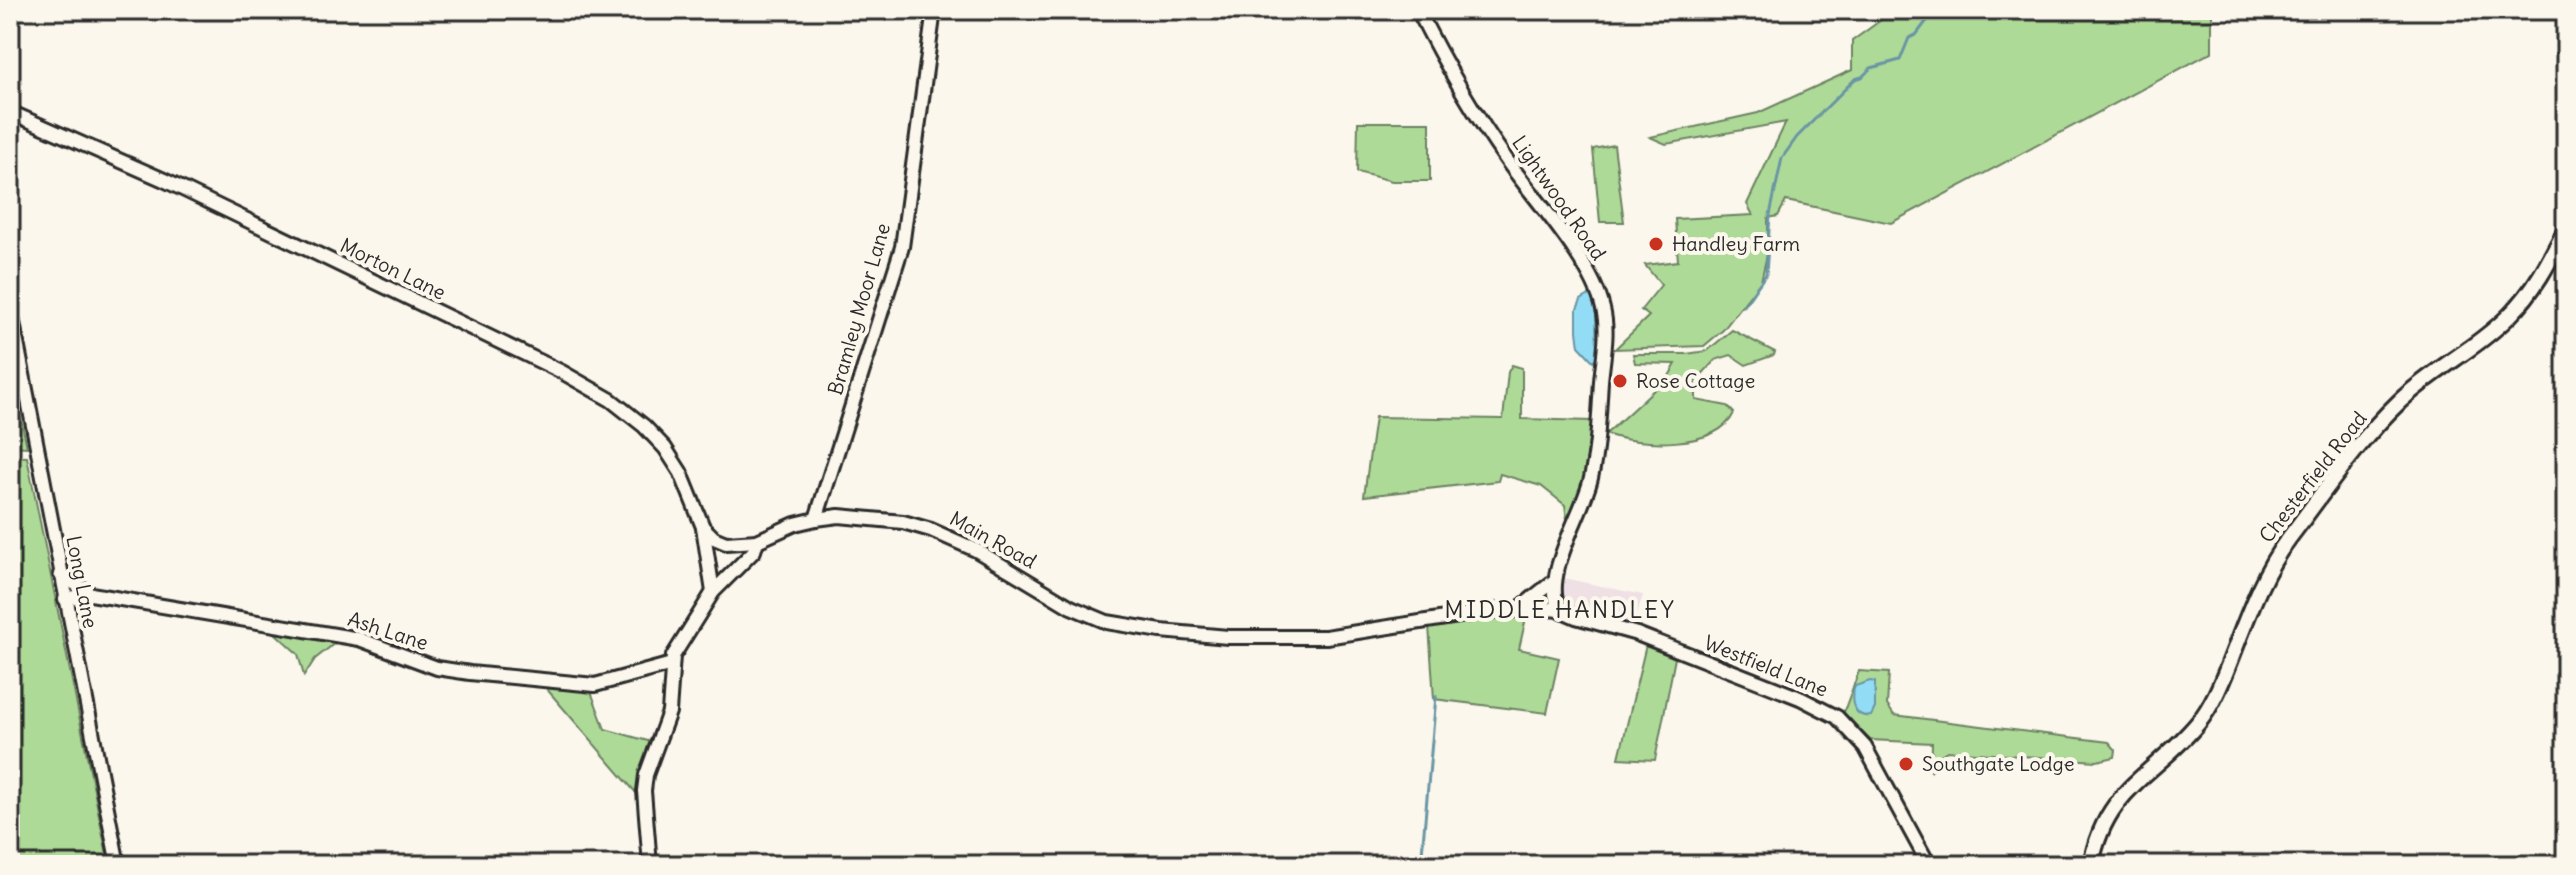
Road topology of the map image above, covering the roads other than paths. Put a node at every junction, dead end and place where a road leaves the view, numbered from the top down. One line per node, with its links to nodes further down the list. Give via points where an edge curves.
1 (934, 10): 6 (street, Bramley Moor Lane, via 902,247)
2 (1418, 10): 10 (street, Lightwood Road, via 1506,159 1585,268 1603,307 1595,456 1585,501)
3 (10, 112): 7 (street, Morton Lane, via 164,180 611,400 665,448)
4 (2566, 229): 20 (main road, Chesterfield Road, via 2535,286 2510,315 2399,402 2287,541 2259,589 2212,703 2199,723 2121,796 2095,842)
5 (10, 307): 9 (street, Long Lane)
6 (816, 519): 8 (street, Main Road); 14 (street, Main Road, via 870,518 931,530 976,550 1071,607 1107,622 1161,631 1326,637)
7 (703, 527): 8 (street, via 726,543); 11 (street, Morton Lane)
8 (757, 541): 11 (street, Main Road, via 754,551)
9 (60, 574): 12 (street, Ash Lane); 13 (street, Long Lane)
10 (1554, 581): 14 (street); 15 (street)
11 (713, 592): 16 (street, Main Road)
12 (91, 594): 13 (street, Ash Lane); 16 (street, Ash Lane, via 359,639 437,668 470,673 595,685)
13 (65, 599): 17 (street, Long Lane)
14 (1520, 608): 15 (street, Main Road)
15 (1560, 610): 19 (street, Westfield Lane, via 1637,634 1837,717 1865,747)
16 (672, 664): 18 (street, Main Road, via 669,712 644,791)
17 (118, 865)
18 (650, 865)
19 (1929, 865)
20 (2091, 865)

